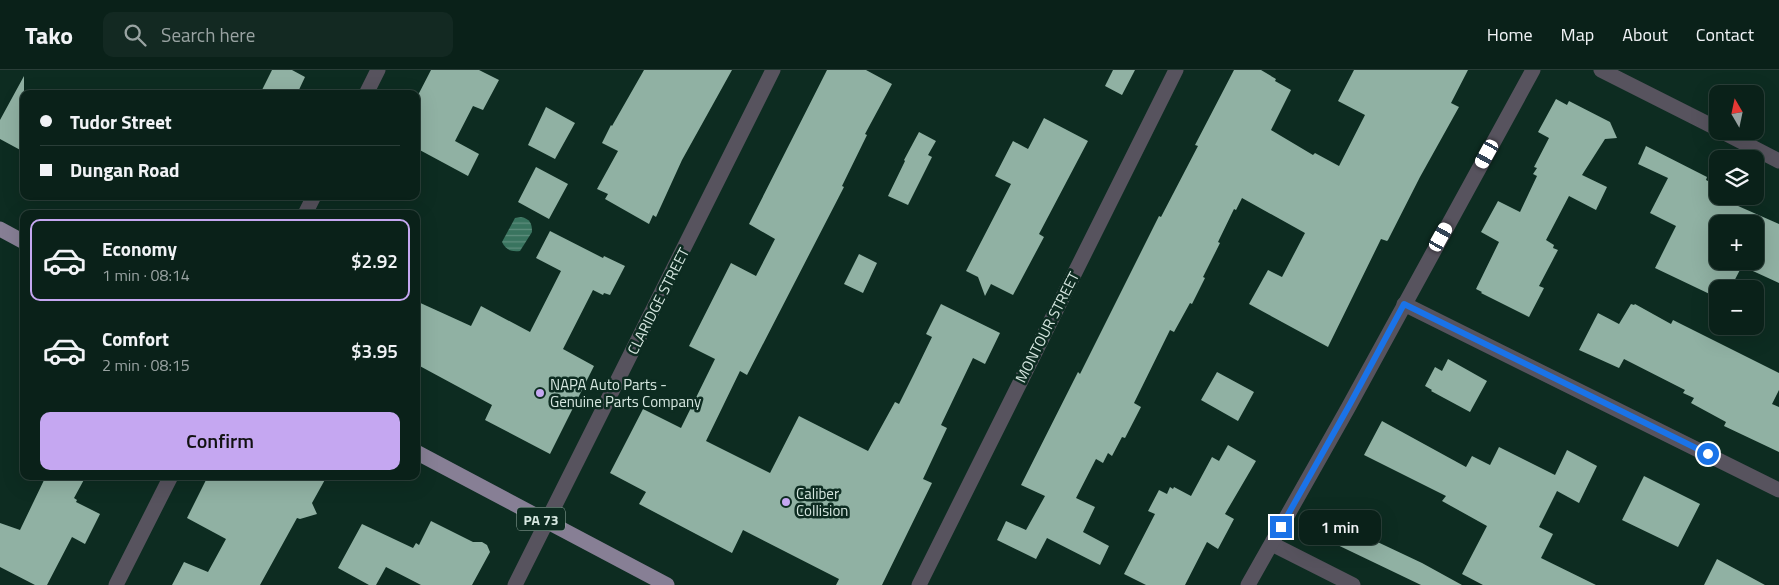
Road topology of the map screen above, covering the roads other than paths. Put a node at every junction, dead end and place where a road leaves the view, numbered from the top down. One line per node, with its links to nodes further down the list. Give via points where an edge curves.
1 (378, 70): 6 (street)
2 (773, 70): 16 (street, CLARIDGE STREET)
3 (1176, 70): 21 (street, MONTOUR STREET)
4 (1533, 70): 12 (street)
5 (1601, 70): 7 (street)
6 (368, 90)
7 (1709, 124)
8 (1739, 140): 9 (street)
9 (1779, 160)
10 (0, 229): 11 (main road)
11 (20, 240)
12 (1404, 304): 15 (street); 17 (street)
13 (420, 454): 16 (main road, PA 73)
14 (169, 480): 18 (street)
15 (1779, 490)
16 (546, 522): 19 (street, CLARIDGE STREET); 20 (main road, PA 73)
17 (1272, 544): 22 (street); 23 (street)
18 (116, 585)
19 (515, 585)
20 (667, 585)
21 (919, 585)
22 (1248, 585)
23 (1353, 585)

